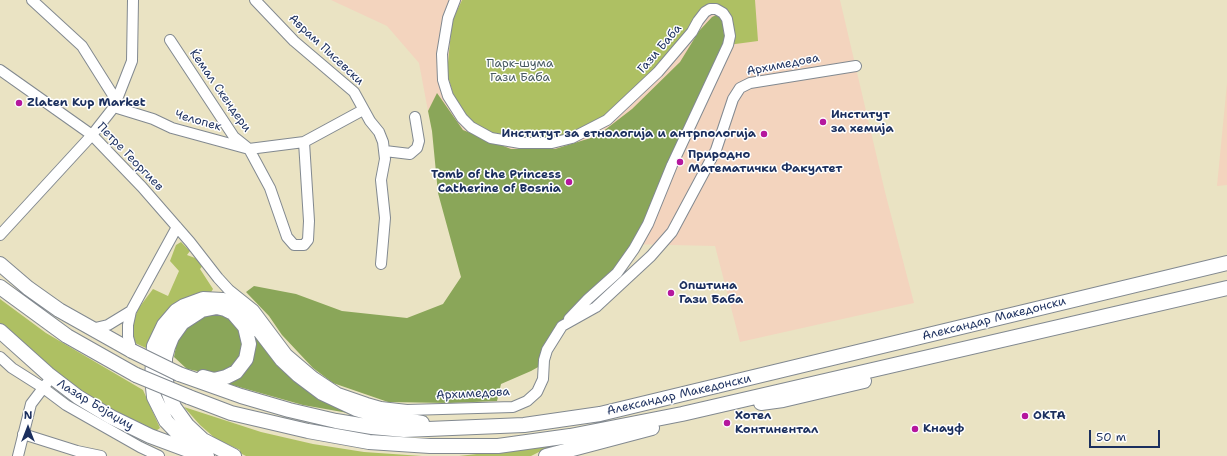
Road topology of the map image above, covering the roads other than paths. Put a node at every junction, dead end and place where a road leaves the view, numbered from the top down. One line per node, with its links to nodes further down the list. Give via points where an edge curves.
1 (32, 0): 8 (street, via 82,46)
2 (133, 0): 8 (street, via 132,61)
3 (255, 0): 9 (street, Аврам Писевски, via 294,41 354,92)
4 (455, 0): 23 (street, Гази Баба, via 448,18 442,54 443,80 448,96 471,127 491,138 520,143 552,143 572,138 607,120 663,67 705,12 710,9 716,10 723,13 726,19 730,36 728,45 672,165 648,224 617,273 588,298)
5 (170, 40): 13 (street, Ќемал Скендери, via 234,137)
6 (856, 66): 23 (street, Архимедова, via 750,83 740,88 733,99 716,150 672,232 651,256 596,307)
7 (0, 70): 11 (street, Петре Георгиев)
8 (115, 103): 11 (street); 13 (street, Челопек, via 172,128)
9 (364, 110): 12 (street, Челопек); 14 (street, Аврам Писевски, via 378,132)
10 (415, 117): 14 (street, via 419,141 417,148 410,154)
11 (92, 135): 15 (street, Петре Георгиев); 16 (street)
12 (304, 142): 13 (street, Челопек); 13 (street, Ќемал Скендери, via 309,221 308,240 304,245 294,245 287,237 270,188)
13 (249, 149)
14 (385, 151): 19 (street, Аврам Писевски, via 381,180 385,218)
15 (177, 227): 22 (street); 23 (street, Архимедова, via 224,284 254,310 292,358 338,393 380,408 513,407 527,401 537,392 543,379 547,350)
16 (0, 235)
17 (1227, 263): 32 (street, Александар Македонски, via 600,414 524,425)
18 (0, 264): 24 (street, Александар Македонски, via 28,288)
19 (382, 264)
20 (0, 287): 31 (street, Александар Македонски, bridge, via 67,336 136,375 231,413 308,431 370,442 430,446 498,446 570,436)
21 (1227, 288): 31 (street, Александар Македонски, via 1050,329 1037,338 1017,345 783,400 742,405 727,403)
22 (131, 311): 24 (street, via 108,325); 26 (street, via 128,331)
23 (562, 326)
24 (91, 329): 26 (street, Александар Македонски)
25 (0, 331): 29 (street)
26 (132, 351): 28 (street, Александар Македонски, bridge)
27 (0, 357): 30 (street, Лазар Бојаџиу)
28 (179, 374): 32 (street, Александар Македонски, via 241,396 336,421 404,430); 41 (street, via 197,375 214,380 236,372 246,359 250,344 246,327 225,309 209,308 194,313 176,330 165,358 168,391 180,417 203,440)
29 (53, 378): 30 (street); 34 (street, via 111,417)
30 (42, 387): 33 (street, via 31,404); 35 (street, Лазар Бојаџиу)
31 (682, 414): 42 (street, via 659,426)
32 (449, 427): 40 (street, via 376,415 337,401 298,375 282,360 241,309 223,300 203,299 176,311 164,326 154,346 152,378 154,397 166,421 186,442)
33 (23, 434): 36 (street); 37 (street)
34 (150, 436): 35 (street); 40 (street, via 188,452)
35 (137, 452): 39 (street, Лазар Бојаџиу)
36 (77, 453): 38 (street)
37 (18, 456)
38 (101, 456)
39 (160, 456)
40 (207, 456)
41 (234, 456)
42 (546, 456)

